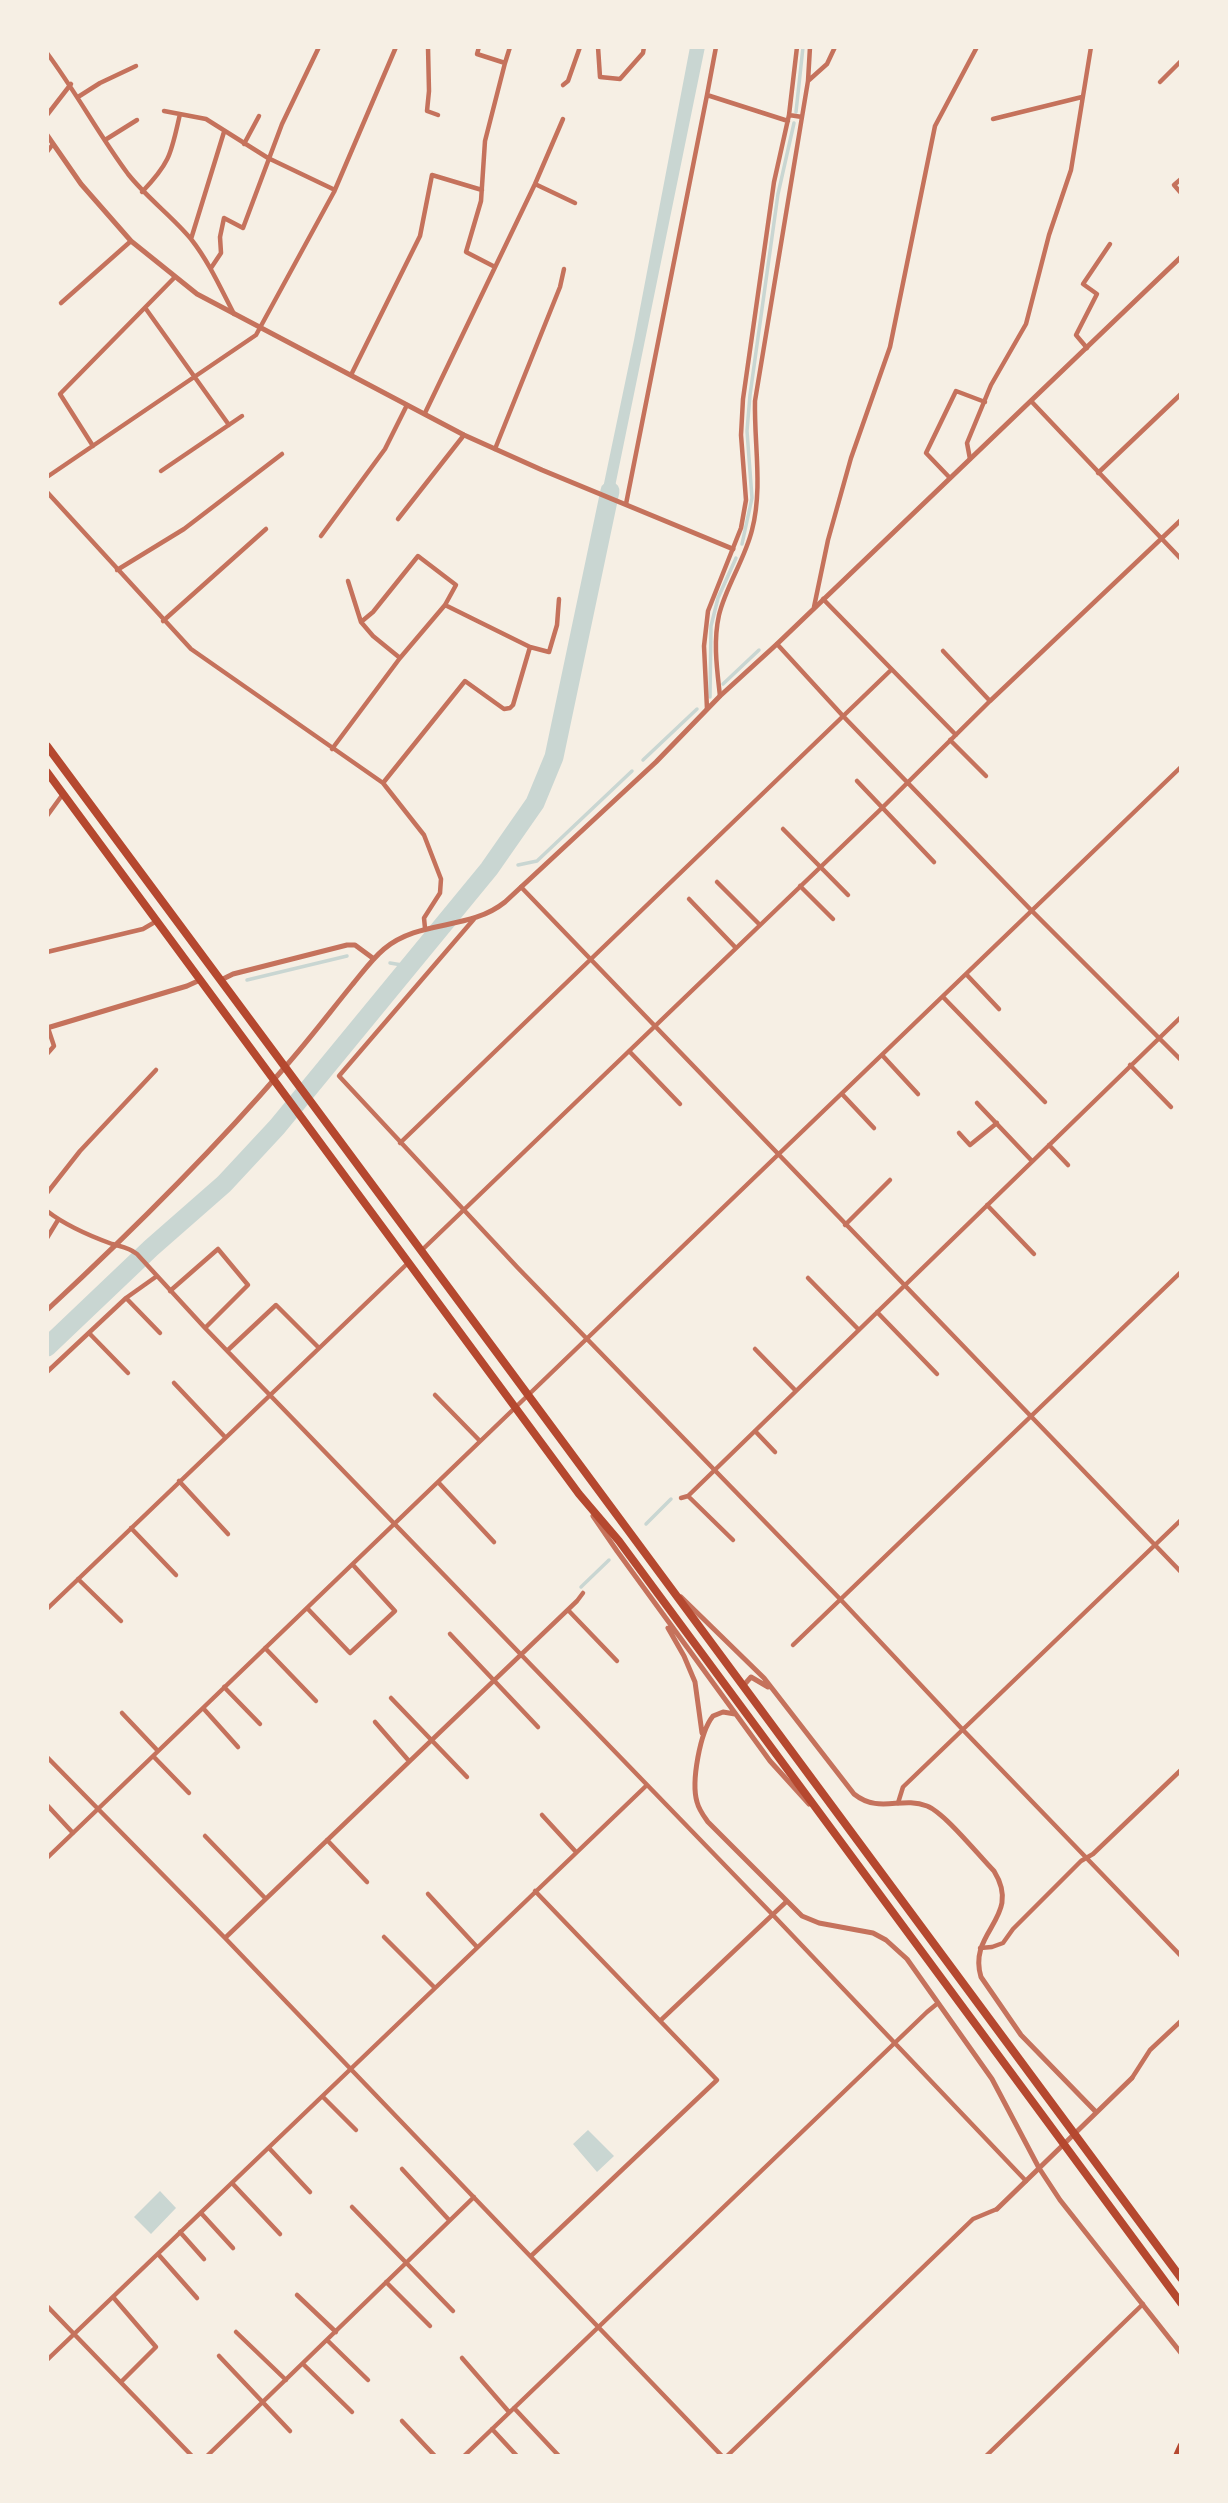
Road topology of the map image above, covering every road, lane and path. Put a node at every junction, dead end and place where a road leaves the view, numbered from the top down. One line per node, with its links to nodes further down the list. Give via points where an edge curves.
1 (319, 47): 42 (street)
2 (396, 47): 45 (street)
3 (428, 47): 29 (street, via 427,111)
4 (479, 47): 17 (street, via 477,54)
5 (510, 47): 17 (street)
6 (580, 47): 22 (street)
7 (598, 47): 8 (street, via 600,77 620,79)
8 (644, 47)
9 (716, 47): 23 (street)
10 (797, 47): 33 (street)
11 (810, 47): 19 (street)
12 (835, 47): 19 (street, via 827,64)
13 (977, 47): 96 (street, via 936,126 890,347 851,458)
14 (1091, 47): 25 (street)
15 (47, 53): 21 (street)
16 (1181, 61): 20 (street)
17 (505, 63): 46 (street, via 485,141)
18 (136, 66): 24 (street)
19 (808, 81): 31 (street)
20 (1160, 82)
21 (71, 84): 24 (street); 28 (street)
22 (563, 85)
23 (707, 95): 33 (street); 82 (street)
24 (78, 97): 38 (street)
25 (1082, 97): 34 (street); 67 (street, via 1070,170 1026,324)
26 (164, 111): 27 (street)
27 (180, 114): 36 (street, via 206,119); 47 (street, via 163,170)
28 (47, 115)
29 (438, 115)
30 (259, 117): 40 (street)
31 (802, 117): 33 (street); 89 (street, via 755,401 757,492)
32 (563, 118): 44 (street)
33 (789, 118): 88 (street, via 774,182 743,399 746,500)
34 (993, 119)
35 (137, 120): 38 (street)
36 (224, 132): 40 (street); 50 (street)
37 (47, 135): 39 (street)
38 (105, 140): 47 (street)
39 (53, 144): 41 (street); 51 (street)
40 (244, 144): 42 (street)
41 (47, 152)
42 (268, 158): 45 (street); 55 (street, via 243,228 223,218 221,253)
43 (1181, 179): 48 (street, via 1174,185)
44 (535, 184): 49 (street); 54 (street)
45 (335, 190): 61 (street)
46 (482, 190): 54 (street, via 466,252); 63 (street, via 432,175 420,236)
47 (142, 192): 50 (street)
48 (1181, 193)
49 (575, 203)
50 (191, 239): 55 (street)
51 (131, 241): 57 (street); 58 (street)
52 (1110, 244): 62 (street, via 1083,284 1097,294 1076,335)
53 (1181, 257): 62 (street)
54 (495, 267): 69 (street)
55 (211, 268): 60 (street)
56 (564, 268): 74 (street)
57 (175, 277): 59 (street); 60 (street)
58 (61, 303)
59 (146, 309): 64 (street); 73 (street, via 60,394)
60 (234, 315): 61 (street)
61 (261, 328): 63 (street); 64 (street)
62 (1087, 348): 66 (street)
63 (351, 375): 68 (street)
64 (194, 379): 71 (street); 73 (street)
65 (1181, 394): 78 (street)
66 (1031, 401): 76 (street); 78 (street)
67 (986, 402): 76 (street, via 967,443); 80 (street, via 956,391 947,408 926,453)
68 (407, 405): 69 (street); 86 (street, via 385,449)
69 (425, 413): 72 (street)
70 (242, 416): 71 (street)
71 (229, 425): 77 (street)
72 (464, 435): 74 (street); 83 (street)
73 (93, 446): 79 (street)
74 (495, 449): 82 (street)
75 (282, 454): 91 (street, via 184,529)
76 (970, 459): 80 (street)
77 (161, 471)
78 (1098, 473): 87 (street)
79 (47, 477)
80 (950, 478): 94 (street)
81 (47, 492): 91 (street)
82 (624, 503): 88 (street)
83 (398, 519)
84 (1181, 520): 87 (street)
85 (266, 529): 97 (street)
86 (321, 536)
87 (1161, 539): 90 (street); 105 (street)
88 (733, 549): 89 (street); 106 (street, via 708,611 704,646)
89 (744, 554): 104 (street, via 719,615)
90 (1181, 559)
91 (117, 570): 97 (street)
92 (348, 581): 98 (street)
93 (559, 599): 100 (street, via 551,649)
94 (823, 599): 96 (street); 103 (street)
95 (445, 605): 98 (street, via 456,585 418,556); 100 (street); 102 (street)
96 (814, 608): 99 (street)
97 (163, 621): 111 (street, via 191,649)
98 (361, 622): 102 (street)
99 (777, 644): 104 (street); 107 (street)
100 (530, 647): 117 (street, via 510,708 503,709 465,681)
101 (943, 651): 105 (street)
102 (400, 658): 111 (street)
103 (891, 670): 107 (street); 108 (street)
104 (720, 696): 106 (street)
105 (990, 701): 108 (street)
106 (707, 709): 126 (street)
107 (843, 716): 116 (street); 138 (street)
108 (956, 735): 109 (street)
109 (950, 740): 114 (street); 116 (street)
110 (47, 746): 141 (highway)
111 (332, 749): 117 (street)
112 (1181, 767): 129 (street)
113 (47, 772): 118 (highway)
114 (986, 776)
115 (857, 781): 119 (street)
116 (909, 782): 119 (street); 129 (street)
117 (383, 783): 133 (street, via 424,835 441,879 440,893 427,911)
118 (63, 794): 120 (street); 132 (highway)
119 (883, 807): 122 (street); 123 (street)
120 (47, 816)
121 (783, 829): 123 (street)
122 (934, 862)
123 (821, 867): 125 (street); 127 (street)
124 (717, 882): 134 (street)
125 (800, 886): 131 (street); 134 (street)
126 (521, 887): 130 (street, via 496,909); 138 (street)
127 (848, 895)
128 (689, 899): 135 (street)
129 (1031, 910): 139 (street); 147 (street)
130 (474, 919): 133 (street); 165 (street, via 340,1076)
131 (833, 919)
132 (155, 922): 136 (street); 140 (highway)
133 (424, 925): 137 (street)
134 (760, 925): 135 (street)
135 (736, 948): 145 (street)
136 (47, 952)
137 (374, 959): 141 (street, via 347,945); 153 (street)
138 (590, 961): 145 (street); 165 (street)
139 (966, 974): 142 (street); 143 (street)
140 (200, 980): 146 (street); 155 (highway)
141 (221, 980): 153 (highway)
142 (943, 996): 150 (street); 158 (street)
143 (999, 1009)
144 (1181, 1017): 147 (street)
145 (654, 1026): 148 (street); 167 (street)
146 (48, 1028): 149 (street, via 54,1046)
147 (1159, 1037): 151 (street); 152 (street)
148 (629, 1051): 160 (street); 174 (street)
149 (47, 1054)
150 (882, 1055): 156 (street); 157 (street)
151 (1181, 1060)
152 (1130, 1065): 161 (street); 166 (street)
153 (286, 1067): 155 (street); 179 (highway)
154 (156, 1070): 171 (street)
155 (274, 1080): 178 (street); 181 (highway)
156 (842, 1094): 163 (street); 167 (street)
157 (918, 1094)
158 (1045, 1102)
159 (977, 1103): 162 (street)
160 (680, 1104)
161 (1171, 1107)
162 (997, 1123): 164 (street, via 971,1145); 168 (street)
163 (874, 1128)
164 (959, 1133)
165 (400, 1143): 174 (street)
166 (1049, 1145): 168 (street); 169 (street)
167 (778, 1156): 176 (street); 194 (street)
168 (1032, 1161): 172 (street)
169 (1068, 1165)
170 (890, 1180): 176 (street)
171 (47, 1193)
172 (987, 1205): 180 (street); 185 (street)
173 (47, 1211): 175 (street)
174 (464, 1211): 179 (street); 194 (street)
175 (58, 1220): 177 (street); 178 (street)
176 (845, 1225): 185 (street)
177 (47, 1238)
178 (115, 1245): 183 (street, via 130,1249); 188 (street)
179 (421, 1251): 204 (highway)
180 (1034, 1254)
181 (410, 1261): 195 (street); 206 (highway)
182 (1181, 1272): 207 (street)
183 (157, 1276): 186 (street); 187 (street)
184 (808, 1278): 191 (street)
185 (904, 1286): 189 (street); 207 (street)
186 (170, 1291): 190 (street); 190 (street, via 218,1249 248,1285)
187 (126, 1298): 192 (street); 193 (street)
188 (47, 1310)
189 (877, 1312): 191 (street); 200 (street)
190 (205, 1328): 197 (street)
191 (859, 1330): 202 (street)
192 (89, 1333): 198 (street); 199 (street)
193 (160, 1333)
194 (587, 1340): 204 (street); 212 (street)
195 (318, 1347): 197 (street, via 276,1305); 203 (street)
196 (755, 1349): 202 (street)
197 (228, 1350): 203 (street)
198 (47, 1372)
199 (128, 1373)
200 (937, 1374)
201 (174, 1383): 209 (street)
202 (796, 1391): 208 (street)
203 (270, 1394): 209 (street); 219 (street)
204 (529, 1394): 206 (street); 229 (highway)
205 (435, 1395): 210 (street)
206 (514, 1406): 210 (street); 215 (highway)
207 (1031, 1418): 224 (street); 231 (street)
208 (755, 1431): 211 (street); 212 (street)
209 (225, 1437): 213 (street)
210 (480, 1441): 214 (street)
211 (775, 1452)
212 (713, 1471): 216 (street); 231 (street)
213 (179, 1481): 220 (street); 221 (street)
214 (438, 1482): 219 (street); 223 (street)
215 (579, 1494): 232 (street); 270 (highway, via 619,1541)
216 (688, 1496): 217 (street); 222 (street)
217 (681, 1499)
218 (1181, 1520): 224 (street)
219 (394, 1524): 225 (street); 240 (street)
220 (131, 1528): 227 (street); 228 (street)
221 (228, 1534)
222 (733, 1540)
223 (494, 1542)
224 (1155, 1545): 226 (street); 254 (street)
225 (353, 1565): 233 (street); 233 (street, via 395,1611 350,1653)
226 (1181, 1572)
227 (176, 1575)
228 (78, 1579): 234 (street); 236 (street)
229 (664, 1580): 243 (highway); 245 (street)
230 (583, 1593): 235 (street)
231 (841, 1600): 238 (street); 254 (street)
232 (653, 1602): 250 (street); 255 (street, via 693,1675)
233 (307, 1608): 239 (street)
234 (47, 1609)
235 (568, 1610): 240 (street); 241 (street)
236 (121, 1621)
237 (450, 1634): 242 (street)
238 (793, 1645)
239 (265, 1648): 244 (street); 247 (street)
240 (520, 1654): 242 (street); 264 (street)
241 (617, 1661)
242 (494, 1680): 253 (street); 256 (street)
243 (743, 1686): 245 (street, via 751,1677); 316 (highway)
244 (224, 1687): 248 (street); 252 (street)
245 (774, 1690): 266 (street, via 853,1794 873,1804)
246 (391, 1698): 256 (street)
247 (316, 1701)
248 (203, 1708): 257 (street); 258 (street)
249 (122, 1713): 258 (street)
250 (735, 1714): 255 (street, via 713,1716); 270 (street)
251 (375, 1722): 261 (street)
252 (260, 1724)
253 (538, 1727)
254 (964, 1731): 266 (street, via 903,1787); 275 (street)
255 (702, 1736): 281 (street, via 695,1793 701,1813)
256 (431, 1741): 261 (street); 263 (street)
257 (238, 1747)
258 (158, 1751): 259 (street)
259 (153, 1756): 265 (street); 268 (street)
260 (47, 1757): 268 (street)
261 (410, 1761): 273 (street)
262 (1181, 1770): 275 (street)
263 (467, 1777)
264 (647, 1785): 274 (street); 282 (street)
265 (189, 1793)
266 (898, 1804): 286 (street, via 922,1804 936,1811 994,1871 1002,1890 1002,1909)
267 (47, 1805): 271 (street)
268 (98, 1809): 271 (street); 284 (street)
269 (542, 1815): 274 (street)
270 (821, 1817): 321 (highway)
271 (73, 1833): 276 (street)
272 (205, 1836): 280 (street)
273 (327, 1840): 277 (street); 280 (street)
274 (576, 1852): 278 (street)
275 (1087, 1857): 286 (street, via 1003,1943); 287 (street)
276 (47, 1858)
277 (367, 1882)
278 (535, 1891): 285 (street); 290 (street)
279 (428, 1894): 285 (street)
280 (266, 1899): 284 (street)
281 (786, 1902): 282 (street); 289 (street, via 808,1919 886,1940 907,1959)
282 (772, 1915): 290 (street); 292 (street)
283 (384, 1937): 288 (street)
284 (225, 1938): 293 (street)
285 (477, 1947): 288 (street)
286 (980, 1947): 296 (street, via 978,1966 986,1987 1037,2053)
287 (1181, 1956)
288 (435, 1988): 293 (street)
289 (938, 2003): 292 (street); 299 (street, via 996,2086)
290 (661, 2020): 313 (street, via 717,2080)
291 (1181, 2021): 294 (street, via 1150,2050)
292 (894, 2043): 301 (street); 326 (street)
293 (350, 2069): 295 (street); 304 (street)
294 (1132, 2078): 296 (street)
295 (323, 2097): 297 (street); 298 (street)
296 (1096, 2112): 299 (street)
297 (356, 2130)
298 (269, 2148): 302 (street); 303 (street)
299 (1039, 2168): 301 (street); 322 (street, via 1077,2224)
300 (402, 2169): 308 (street)
301 (1026, 2181): 306 (street)
302 (232, 2183): 307 (street); 310 (street)
303 (310, 2192)
304 (474, 2197): 308 (street); 313 (street)
305 (352, 2207): 315 (street)
306 (997, 2209): 352 (street, via 973,2219)
307 (201, 2213): 309 (street); 311 (street)
308 (449, 2220): 315 (street)
309 (180, 2232): 312 (street); 314 (street)
310 (280, 2234)
311 (233, 2248)
312 (158, 2254): 319 (street); 320 (street)
313 (531, 2256): 326 (street)
314 (204, 2259)
315 (406, 2262): 317 (street); 324 (street)
316 (1181, 2278)
317 (386, 2283): 325 (street); 328 (street)
318 (297, 2295): 328 (street)
319 (113, 2297): 329 (street); 338 (street, via 156,2347)
320 (197, 2298)
321 (1181, 2303)
322 (1143, 2304): 331 (street); 353 (street)
323 (47, 2305): 329 (street)
324 (453, 2311)
325 (430, 2326)
326 (599, 2327): 340 (street); 352 (street)
327 (236, 2332): 336 (street)
328 (336, 2332): 330 (street)
329 (74, 2333): 334 (street); 338 (street)
330 (327, 2340): 335 (street); 337 (street)
331 (1181, 2353)
332 (219, 2356): 339 (street)
333 (462, 2358): 340 (street)
334 (47, 2360)
335 (303, 2364): 336 (street); 341 (street)
336 (286, 2380): 339 (street)
337 (368, 2380)
338 (121, 2382): 346 (street)
339 (263, 2402): 344 (street); 347 (street)
340 (511, 2410): 343 (street); 351 (street)
341 (352, 2412)
342 (402, 2421): 348 (street)
343 (492, 2429): 349 (street); 350 (street)
344 (290, 2431)
345 (1181, 2445): 354 (main road)
346 (192, 2456)
347 (206, 2456)
348 (435, 2456)
349 (464, 2456)
350 (517, 2456)
351 (559, 2456)
352 (724, 2456)
353 (986, 2456)
354 (1176, 2456)

